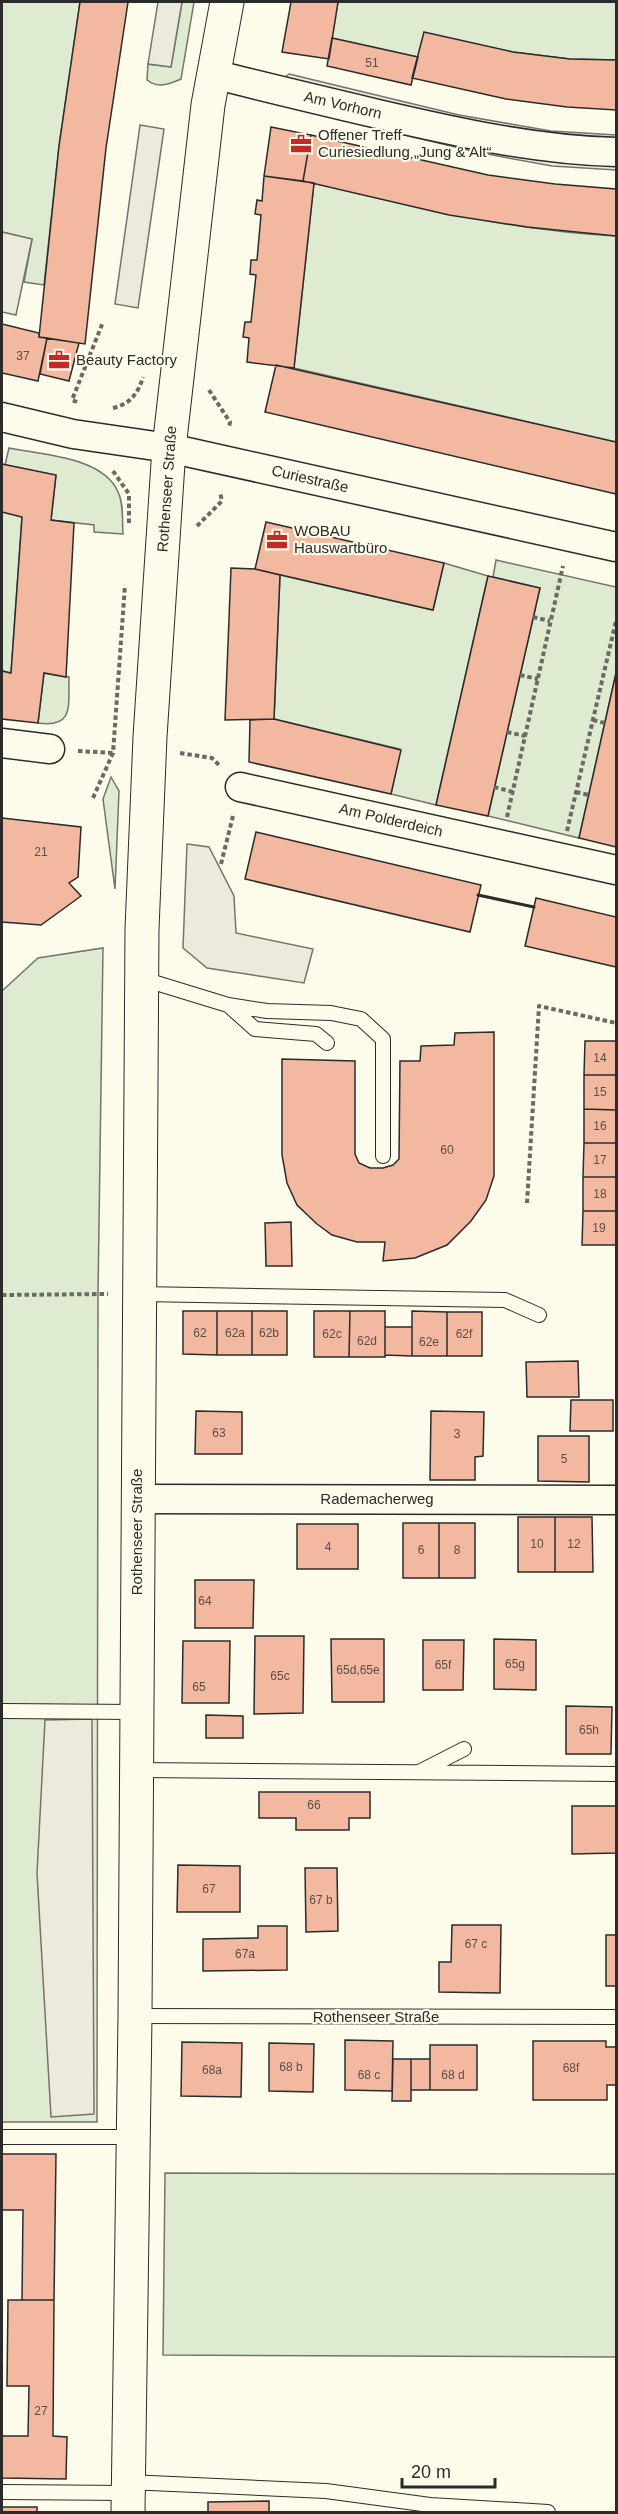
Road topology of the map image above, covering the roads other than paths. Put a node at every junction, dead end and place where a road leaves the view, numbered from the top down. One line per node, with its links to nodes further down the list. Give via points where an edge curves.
1 (227, 2): 2 (street, Rothenseer Straße)
2 (213, 74): 3 (street, Am Vorhorn, via 512,142); 5 (street, Rothenseer Straße)
3 (616, 152)
4 (2, 417): 5 (street, Curiestraße, via 73,434)
5 (170, 448): 6 (street, Curiestraße); 11 (street, Rothenseer Straße, via 150,737)
6 (616, 547)
7 (2, 743): 8 (street)
8 (50, 749)
9 (240, 787): 10 (street, Am Polderdeich)
10 (616, 870)
11 (141, 979): 12 (lane); 15 (street, Rothenseer Straße)
12 (228, 1005): 13 (lane, via 255,1029 316,1034); 14 (lane, via 361,1019 383,1040)
13 (327, 1043)
14 (383, 1156)
15 (139, 1294): 16 (lane, via 505,1300); 17 (street, Rothenseer Straße)
16 (539, 1315)
17 (137, 1499): 18 (street, Rademacherweg); 20 (street, Rothenseer Straße)
18 (616, 1500)
19 (2, 1711): 20 (lane)
20 (136, 1712): 22 (street, Rothenseer Straße)
21 (464, 1749): 23 (lane)
22 (135, 1770): 23 (lane); 25 (street, Rothenseer Straße)
23 (417, 1773): 24 (lane)
24 (616, 1773)
25 (135, 2016): 26 (lane, Rothenseer Straße); 28 (street, Rothenseer Straße)
26 (616, 2017)
27 (2, 2137): 28 (lane)
28 (133, 2137): 30 (street, Rothenseer Straße)
29 (2, 2492): 30 (lane)
30 (128, 2496): 31 (lane, via 326,2491 430,2505)
31 (548, 2512)

